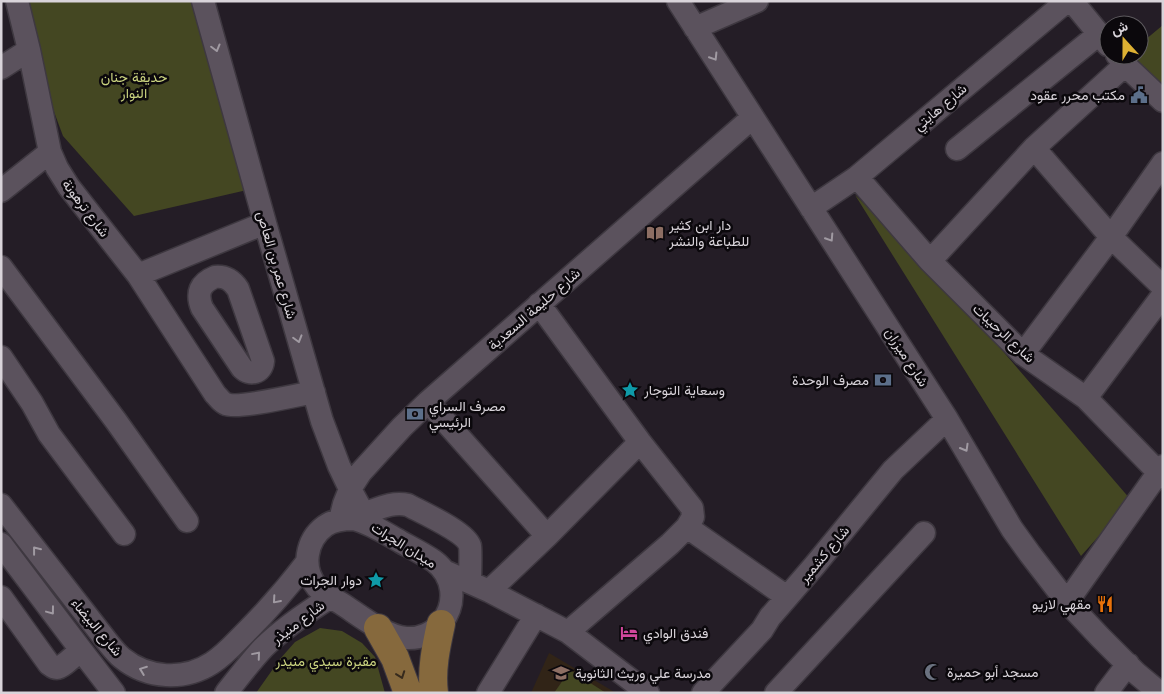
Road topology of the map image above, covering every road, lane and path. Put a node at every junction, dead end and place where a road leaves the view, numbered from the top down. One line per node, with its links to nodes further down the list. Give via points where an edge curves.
1 (15, 1): 7 (street); 11 (street, شارع ترهونة)
2 (203, 1): 24 (street, شارع عمر بن العاص, one-way to 24)
3 (678, 1): 8 (street, شارع ميزران)
4 (757, 1): 8 (street)
5 (1067, 1): 21 (street, شارع هايتي)
6 (1072, 1): 9 (street)
7 (1, 8)
8 (695, 28): 16 (street, شارع ميزران, one-way to 16)
9 (1099, 34)
10 (1099, 44): 18 (street)
11 (30, 50): 14 (street); 19 (street, شارع ترهونة)
12 (1116, 65): 17 (street)
13 (1126, 65): 15 (street)
14 (1, 68)
15 (1163, 102)
16 (752, 118): 23 (street, شارع ميزران); 31 (street, شارع حليمة السعدية)
17 (1034, 148): 25 (street); 26 (street)
18 (957, 149)
19 (50, 152): 22 (street); 28 (street, شارع ترهونة, via 69,187)
20 (1163, 164): 25 (street)
21 (857, 177): 23 (street, شارع هايتي); 26 (street, شارع الرحيبات)
22 (1, 191)
23 (811, 208): 39 (street, شارع ميزران, one-way to 39)
24 (265, 223): 28 (street); 35 (street, شارع عمر بن العاص, one-way to 35)
25 (1111, 236): 29 (street); 32 (street)
26 (930, 261): 32 (street, شارع الرحيبات)
27 (1, 267): 47 (street)
28 (138, 275): 37 (street, شارع ترهونة, via 215,394 225,404)
29 (1163, 287)
30 (1163, 295): 36 (street)
31 (539, 304): 38 (street, شارع حليمة السعدية); 40 (street)
32 (1022, 354): 36 (street, شارع الرحيبات)
33 (1, 357): 49 (street, via 50,434)
34 (256, 372): 37 (street)
35 (314, 392): 37 (street); 42 (street, شارع عمر بن العاص, via 330,444)
36 (1086, 398): 41 (street, شارع الرحيبات)
37 (266, 401)
38 (428, 402): 42 (street, شارع حليمة السعدية, via 360,472); 50 (street)
39 (947, 419): 57 (street, شارع كشمير, via 893,470); 58 (street, شارع ميزران, one-way to 58, via 1012,528)
40 (640, 442): 44 (street); 50 (street)
41 (1161, 472): 58 (street)
42 (350, 489): 45 (street, شارع عمر بن العاص); 46 (street, شارع حليمة السعدية)
43 (1, 505): 52 (street, شارع البيضاء, one-way to 43, via 255,623 211,664 185,675 154,674 121,658)
44 (689, 517): 57 (street); 62 (street, via 670,544)
45 (365, 518): 46 (street, ميدان الجرات); 53 (street, ميدان الجرات); 54 (street, via 391,504 408,504 456,532 470,546)
46 (340, 520): 52 (street, via 326,525 316,535 309,548)
47 (187, 521)
48 (924, 533): 72 (street)
49 (124, 534)
50 (547, 536): 54 (street)
51 (1, 544): 63 (street, شارع البيضاء, one-way to 63)
52 (307, 562): 56 (street, via 310,576 318,588)
53 (444, 571): 54 (street); 60 (street, ميدان الجرات, via 450,581 452,598 448,615)
54 (479, 587): 59 (street)
55 (1, 597): 63 (street, via 49,664 61,667)
56 (331, 597): 61 (street); 66 (street, شارع منيذر, one-way to 56, via 263,648 295,620)
57 (787, 597): 71 (street, شارع كشمير, via 762,630)
58 (1067, 602): 64 (street, شارع ميزران)
59 (536, 615): 62 (street); 69 (street)
60 (440, 624): 61 (street, via 433,631 415,638 396,636); 68 (main road, via 433,668)
61 (378, 628): 67 (main road, one-way to 67, via 395,658)
62 (568, 632): 70 (street)
63 (80, 650): 65 (street, شارع البيضاء)
64 (1128, 664): 73 (street); 74 (street, شارع ميزران)
65 (114, 693)
66 (226, 693)
67 (408, 693)
68 (434, 693)
69 (488, 693)
70 (648, 693)
71 (703, 693)
72 (776, 693)
73 (1106, 693)
74 (1160, 693)

